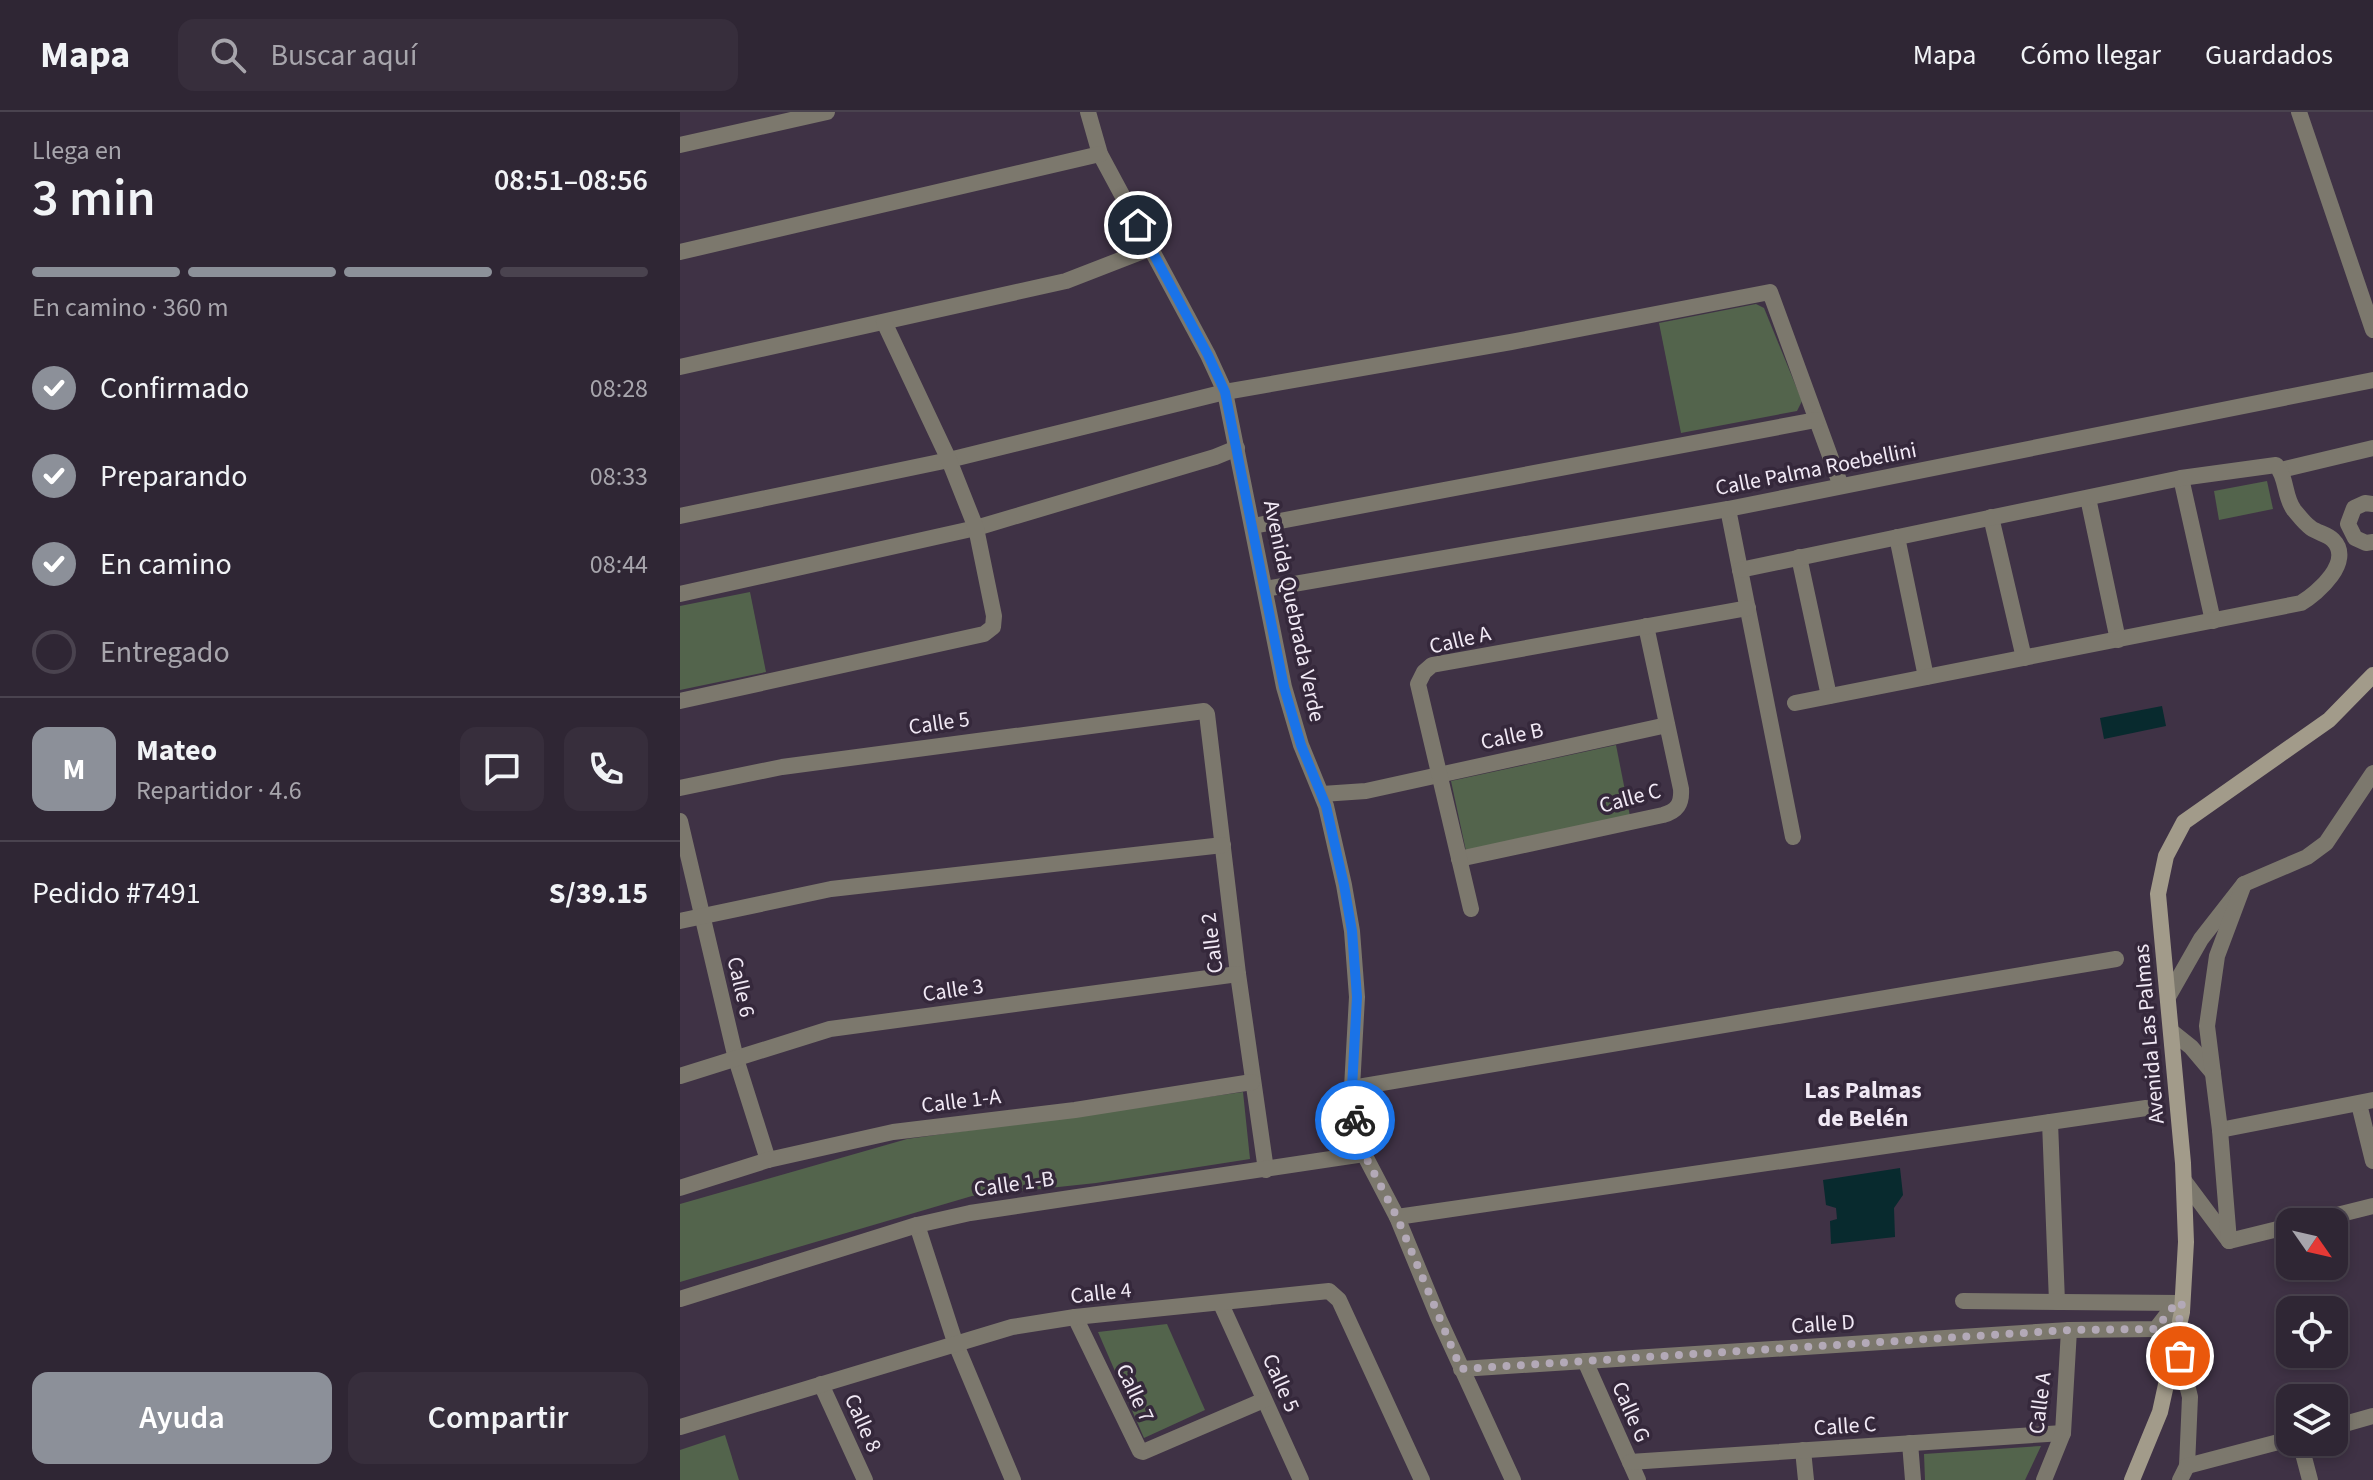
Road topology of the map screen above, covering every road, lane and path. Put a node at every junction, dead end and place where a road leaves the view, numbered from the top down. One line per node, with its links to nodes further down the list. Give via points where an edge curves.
1 (827, 112): 4 (street)
2 (1088, 112): 5 (street, Avenida Quebrada Verde)
3 (2299, 112): 9 (street)
4 (680, 145)
5 (1100, 154): 6 (street, Avenida Quebrada Verde); 7 (street)
6 (1151, 248): 8 (street, via 1066,281); 12 (street, Avenida Quebrada Verde)
7 (680, 252)
8 (884, 322): 10 (street); 16 (street)
9 (2373, 330)
10 (680, 367)
11 (2373, 380): 19 (street, Calle Palma Roebellini)
12 (1225, 392): 13 (street, via 1770,292); 14 (street, Avenida Quebrada Verde); 16 (street)
13 (1816, 420): 19 (street); 25 (street)
14 (1237, 448): 25 (street, Avenida Quebrada Verde); 26 (street)
15 (2373, 448): 17 (street)
16 (949, 460): 23 (street); 26 (street)
17 (2281, 470): 18 (street, via 2276,465); 30 (street, via 2292,507 2310,528)
18 (2181, 478): 20 (street); 36 (street)
19 (1841, 486): 22 (street, Calle Palma Roebellini)
20 (2088, 498): 24 (street); 38 (street)
21 (2373, 504): 27 (street, via 2354,508 2348,518)
22 (1728, 509): 32 (street); 33 (street, Calle Palma Roebellini)
23 (680, 516)
24 (1991, 517): 28 (street); 39 (street)
25 (1253, 526): 33 (street, Avenida Quebrada Verde)
26 (976, 528): 34 (street); 43 (street, via 994,616 993,627 984,634)
27 (2352, 534): 29 (street); 30 (street)
28 (1897, 537): 31 (street); 41 (street)
29 (2373, 542)
30 (2335, 544): 36 (street, via 2340,557 2316,595 2301,603)
31 (1799, 557): 32 (street); 42 (street)
32 (1740, 570): 35 (street)
33 (1265, 589): 50 (street, Avenida Quebrada Verde, via 1284,687)
34 (680, 594)
35 (1748, 608): 37 (street, Calle A); 52 (street)
36 (2213, 621): 38 (street)
37 (1646, 626): 46 (street, Calle C); 48 (street, Calle A, via 1428,668 1418,684)
38 (2118, 640): 39 (street)
39 (2024, 658): 41 (street)
40 (2373, 675): 61 (main road, Avenida Las Palmas, via 2329,720 2184,822 2166,856 2158,894)
41 (1926, 677): 42 (street)
42 (1829, 696): 44 (street)
43 (680, 701)
44 (1795, 703)
45 (1204, 711): 49 (street, Calle 5, via 782,767); 53 (street, Calle 2)
46 (1667, 725): 48 (street, Calle B); 54 (street, Calle C, via 1681,789 1675,809)
47 (2373, 773): 55 (street, via 2326,843 2307,857)
48 (1440, 775): 50 (street, Calle B); 54 (street, Calle A)
49 (680, 788)
50 (1324, 800): 67 (street, Avenida Quebrada Verde, via 1352,931 1357,997)
51 (680, 821): 57 (street, Calle 6)
52 (1793, 837)
53 (1223, 845): 57 (street, via 831,889); 60 (street, Calle 2)
54 (1459, 859): 56 (street, Calle A)
55 (2244, 884): 61 (street, via 2201,939); 64 (street, via 2217,956 2207,1026)
56 (1471, 909)
57 (702, 917): 58 (street); 63 (street, Calle 6)
58 (680, 921)
59 (2116, 959): 67 (street)
60 (1238, 974): 63 (street, Calle 3, via 830,1029); 66 (street, Calle 2)
61 (2168, 997): 62 (main road, Avenida Las Palmas)
62 (2171, 1031): 64 (street); 76 (main road, Avenida Las Palmas)
63 (736, 1059): 65 (street, Calle 3); 73 (street, Calle 6)
64 (2214, 1075): 71 (street)
65 (680, 1076)
66 (1252, 1082): 73 (street, Calle 1-A, via 893,1132); 75 (street, Calle 2)
67 (1352, 1088): 72 (street, Avenida Quebrada Verde, via 1355,1128)
68 (2366, 1102): 71 (street); 74 (street)
69 (2146, 1108): 70 (street)
70 (2050, 1122): 80 (street); 86 (street)
71 (2220, 1130): 83 (street)
72 (1364, 1154): 75 (street, Calle 1-B); 80 (street, Avenida Quebrada Verde)
73 (768, 1160): 77 (street, Calle 1-A)
74 (2373, 1161)
75 (1266, 1170): 81 (street, Calle 1-B)
76 (2185, 1182): 83 (street); 87 (main road, Avenida Las Palmas)
77 (680, 1188)
78 (2373, 1206): 79 (street)
79 (2348, 1212)
80 (1397, 1217): 94 (street, Avenida Quebrada Verde)
81 (917, 1225): 84 (street, Calle 1-B); 92 (street)
82 (2276, 1229): 83 (street)
83 (2229, 1241)
84 (680, 1299)
85 (1963, 1301): 86 (street)
86 (2057, 1302): 87 (street)
87 (2179, 1303): 90 (street, Calle D, via 2156,1329); 91 (main road, Avenida Las Palmas)
88 (1221, 1304): 89 (street, Calle 4); 96 (street, Calle 5); 110 (street, Calle 4, via 1329,1291 1339,1300)
89 (1075, 1317): 92 (street, Calle 4); 96 (street, Calle 7, via 1140,1451)
90 (2069, 1330): 93 (street, Calle D); 100 (street, Calle A)
91 (2176, 1340): 106 (street, via 2190,1397); 116 (main road, Avenida Las Palmas, via 2160,1412)
92 (955, 1342): 95 (street, Calle 4); 108 (street)
93 (1585, 1361): 94 (street, Calle D); 105 (street, Calle G)
94 (1461, 1369): 111 (street, Avenida Quebrada Verde)
95 (821, 1384): 99 (street, Calle 4); 107 (street, Calle 8)
96 (1264, 1400): 109 (street, Calle 5)
97 (2373, 1416): 98 (street)
98 (2348, 1423)
99 (680, 1427)
100 (2063, 1433): 101 (street, Calle C); 115 (street, Calle A)
101 (1910, 1443): 103 (street, Calle C); 114 (street)
102 (2276, 1443): 106 (street)
103 (1803, 1450): 105 (street, Calle C); 113 (street)
104 (2304, 1456): 117 (street)
105 (1630, 1462): 112 (street, Calle G)
106 (2184, 1473)
107 (865, 1480)
108 (1013, 1480)
109 (1301, 1480)
110 (1422, 1480)
111 (1513, 1480)
112 (1638, 1480)
113 (1806, 1480)
114 (1913, 1480)
115 (2044, 1480)
116 (2132, 1480)
117 (2310, 1480)

